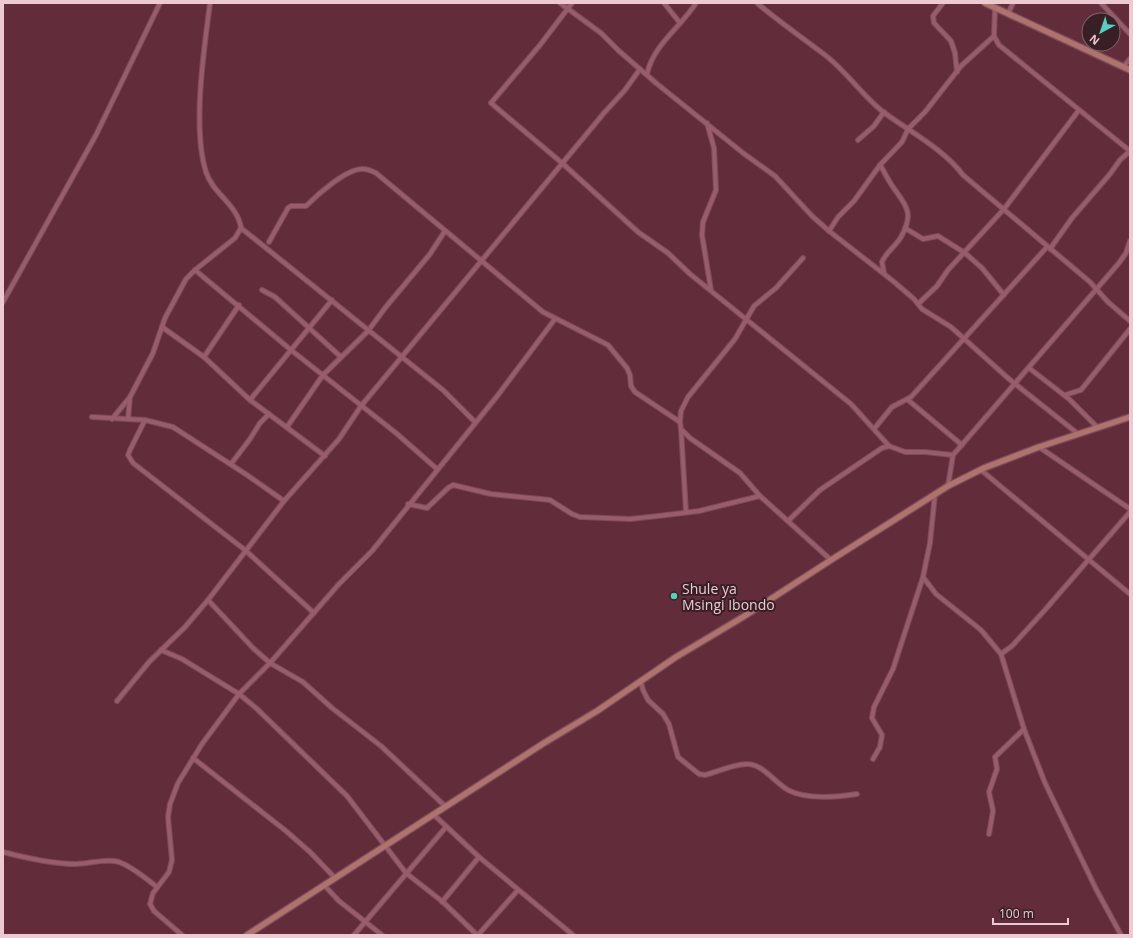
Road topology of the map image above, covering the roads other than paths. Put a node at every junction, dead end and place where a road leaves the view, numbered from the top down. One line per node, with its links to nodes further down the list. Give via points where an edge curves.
1 (160, 3): 51 (street, via 96,135)
2 (210, 3): 33 (street, via 200,130 203,160 207,175 216,190 236,212)
3 (560, 3): 13 (street)
4 (572, 3): 13 (street)
5 (664, 3): 15 (street)
6 (696, 3): 15 (street)
7 (758, 3): 25 (street, via 825,55 861,93)
8 (943, 3): 22 (street, via 933,16 934,23 950,41 955,53)
9 (985, 3): 12 (main road)
10 (1013, 3): 14 (street)
11 (1101, 3): 16 (street)
12 (995, 8): 14 (main road); 17 (street)
13 (567, 9): 20 (street, via 601,33); 30 (street, via 540,46 491,103)
14 (1008, 14): 19 (main road)
15 (680, 23): 23 (street, via 658,50)
16 (1130, 34)
17 (994, 36): 22 (street); 24 (street, via 999,45)
18 (1130, 59): 19 (street)
19 (1123, 67): 21 (main road)
20 (640, 69): 23 (street); 30 (street)
21 (1130, 70)
22 (957, 72): 27 (street)
23 (647, 74): 26 (street)
24 (1079, 110): 29 (street); 32 (street)
25 (884, 112): 27 (street); 28 (street, via 874,126)
26 (706, 123): 36 (street, via 775,176); 48 (street, via 714,148 716,190 702,234)
27 (908, 129): 31 (street, via 902,142); 32 (street, via 952,162 963,175)
28 (858, 140)
29 (1130, 151): 39 (street, via 1115,165)
30 (562, 163): 43 (street); 48 (street, via 638,232 668,253)
31 (880, 165): 34 (street, via 906,205 908,214); 36 (street, via 854,201 838,216)
32 (1004, 208): 39 (street); 41 (street)
33 (241, 228): 44 (street, via 235,238); 50 (street)
34 (905, 228): 41 (street, via 923,239 941,237); 45 (street, via 901,238 884,256)
35 (445, 231): 38 (street, via 376,173 363,169 353,171 319,193 306,206 288,208); 43 (street); 58 (street, via 430,254)
36 (829, 231): 45 (street)
37 (1130, 241): 40 (street)
38 (269, 242)
39 (1049, 248): 46 (street, via 1075,268); 49 (street)
40 (1128, 252): 46 (street)
41 (965, 253): 49 (street); 52 (street)
42 (803, 258): 55 (street, via 776,288 758,301)
43 (481, 263): 54 (street); 66 (street)
44 (195, 270): 53 (street); 57 (street, via 182,286)
45 (884, 274): 52 (street)
46 (1096, 289): 56 (street); 67 (street)
47 (262, 290): 59 (street, via 275,297)
48 (711, 290): 55 (street)
49 (1004, 294): 62 (street)
50 (332, 300): 59 (street); 61 (street)
51 (3, 302)
52 (918, 304): 62 (street)
53 (239, 305): 63 (street); 64 (street)
54 (555, 319): 81 (street); 82 (street, via 608,345 627,368 635,392)
55 (746, 319): 82 (street, via 721,357 688,397 681,411); 86 (street, via 851,404)
56 (1130, 321)
57 (162, 327): 64 (street); 71 (street, via 153,353)
58 (371, 327)
59 (309, 328): 63 (street); 65 (street)
60 (1130, 329): 70 (street, via 1082,390)
61 (368, 331): 65 (street); 66 (street)
62 (964, 339): 69 (street); 73 (street)
63 (292, 350): 68 (street); 72 (street)
64 (204, 357): 72 (street)
65 (341, 357): 68 (street)
66 (401, 358): 74 (street); 81 (street, via 443,390)
67 (1029, 368): 69 (street); 70 (street)
68 (323, 375): 74 (street); 83 (street)
69 (1015, 384): 87 (street); 88 (street)
70 (1065, 395): 84 (street)
71 (130, 397): 78 (street); 79 (street)
72 (250, 400): 75 (street)
73 (908, 400): 86 (street, via 892,407); 88 (street)
74 (361, 406): 92 (street); 94 (street)
75 (269, 414): 83 (street); 93 (street)
76 (92, 417): 78 (street)
77 (1130, 417): 84 (main road)
78 (112, 419): 79 (street)
79 (128, 419): 80 (street)
80 (145, 420): 93 (street, via 173,427); 104 (street, via 128,455 133,463)
81 (475, 422): 94 (street)
82 (680, 422): 85 (street)
83 (287, 427): 92 (street)
84 (1097, 427): 87 (main road)
85 (681, 429): 98 (street, via 698,445 740,472); 102 (street)
86 (874, 429): 89 (street)
87 (1077, 433): 90 (main road)
88 (962, 445): 91 (street)
89 (889, 446): 91 (street, via 905,452); 103 (street, via 878,450 820,490)
90 (1039, 447): 95 (main road); 101 (street)
91 (953, 455): 96 (street)
92 (325, 456): 99 (street)
93 (231, 464): 99 (street)
94 (437, 469): 100 (street)
95 (981, 470): 96 (main road); 105 (street)
96 (948, 486): 97 (main road)
97 (935, 494): 106 (main road); 107 (street, via 930,543)
98 (760, 496): 102 (street); 103 (street)
99 (284, 501): 104 (street)
100 (408, 504): 102 (street, via 422,508 430,507 443,491 453,486 490,494 550,500 580,516 630,518); 110 (street, via 372,551)
101 (1130, 509): 105 (street)
102 (686, 512)
103 (788, 521): 106 (street)
104 (246, 550): 109 (street); 110 (street)
105 (1089, 559): 108 (street); 112 (street, via 1044,612)
106 (831, 560): 114 (main road, via 743,618 676,657)
107 (923, 577): 112 (street, via 936,594 981,630); 119 (street, via 893,669 874,707 872,718 882,735 880,747)
108 (1130, 594)
109 (208, 600): 111 (street); 113 (street)
110 (314, 613): 113 (street)
111 (161, 650): 115 (street, via 182,659); 116 (street)
112 (1001, 654): 117 (street)
113 (270, 663): 115 (street); 121 (street, via 303,682 381,746)
114 (641, 682): 120 (street, via 648,700 663,714 669,724 678,757 699,774 705,775 746,764 762,769 779,784 797,794); 121 (main road)
115 (238, 694): 118 (street); 125 (street, via 348,796)
116 (116, 701)
117 (1024, 729): 124 (street, via 995,757 997,769 990,792 993,811); 141 (street, via 1045,783)
118 (193, 758): 129 (street, via 286,831); 131 (street, via 178,783 170,804 168,817 172,860 169,872)
119 (873, 759)
120 (857, 794)
121 (445, 806): 122 (main road)
122 (433, 814): 123 (street); 125 (main road)
123 (446, 826): 127 (street); 128 (street)
124 (989, 834)
125 (385, 845): 128 (street); 129 (main road)
126 (3, 852): 131 (street, via 63,863 105,860 118,862 136,871)
127 (479, 856): 132 (street); 133 (street)
128 (406, 873): 133 (street); 134 (street)
129 (335, 878): 130 (main road)
130 (324, 885): 134 (street, via 339,901); 136 (main road)
131 (157, 887): 135 (street, via 151,898 152,908)
132 (518, 890): 139 (street); 140 (street)
133 (442, 902): 139 (street)
134 (365, 921): 137 (street); 138 (street)
135 (182, 935)
136 (247, 935)
137 (354, 935)
138 (382, 935)
139 (477, 935)
140 (573, 935)
141 (1121, 935)

